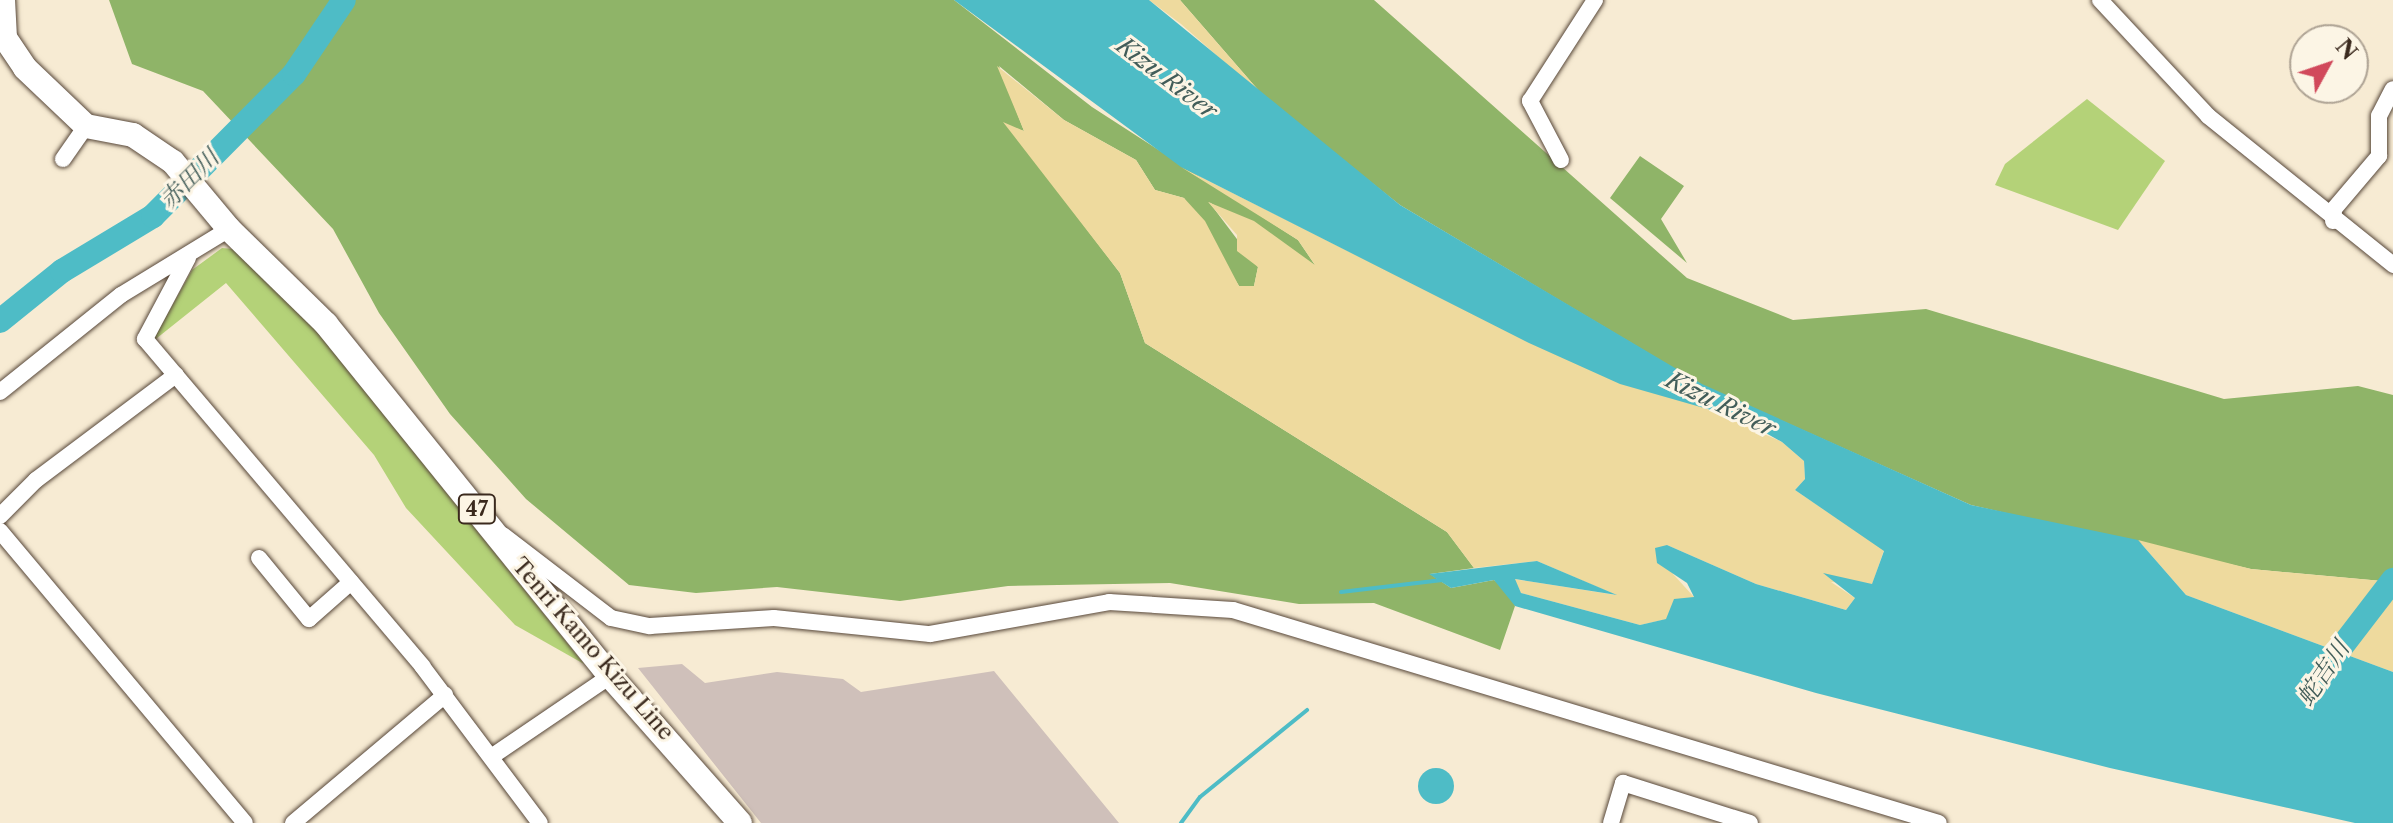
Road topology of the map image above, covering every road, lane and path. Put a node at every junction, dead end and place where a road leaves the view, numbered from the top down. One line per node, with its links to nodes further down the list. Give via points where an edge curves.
1 (3, 0): 4 (main road, Tenri Kamo Kizu Line / 47)
2 (1595, 0): 9 (street, via 1530,101)
3 (2100, 0): 10 (street, via 2208,116)
4 (2, 38): 6 (main road, Tenri Kamo Kizu Line / 47, via 56,103)
5 (2393, 89): 7 (street, via 2379,116)
6 (86, 126): 8 (street); 11 (main road, Tenri Kamo Kizu Line / 47, via 133,135 173,162)
7 (2386, 143): 10 (street, via 2372,168 2334,209)
8 (63, 159)
9 (1561, 160)
10 (2333, 221): 13 (street)
11 (229, 229): 12 (street); 18 (main road, Tenri Kamo Kizu Line / 47, via 326,324)
12 (188, 258): 14 (street, via 145,339); 15 (street, via 121,295)
13 (2393, 265)
14 (176, 375): 16 (street, via 36,480); 20 (street)
15 (0, 392)
16 (0, 516)
17 (0, 531): 24 (street, via 100,659 171,730)
18 (497, 534): 21 (main road, Tenri Kamo Kizu Line / 47); 30 (street, via 611,618 650,626 774,618 930,634 1109,602 1233,610)
19 (259, 558): 20 (street, via 309,619)
20 (351, 582): 22 (street)
21 (610, 676): 23 (street); 27 (main road, Tenri Kamo Kizu Line / 47)
22 (445, 695): 23 (street); 25 (street)
23 (491, 757): 26 (street)
24 (245, 823)
25 (293, 823)
26 (540, 823)
27 (740, 823)
28 (1611, 823): 29 (street, via 1623,783)
29 (1750, 823)
30 (1939, 823)

